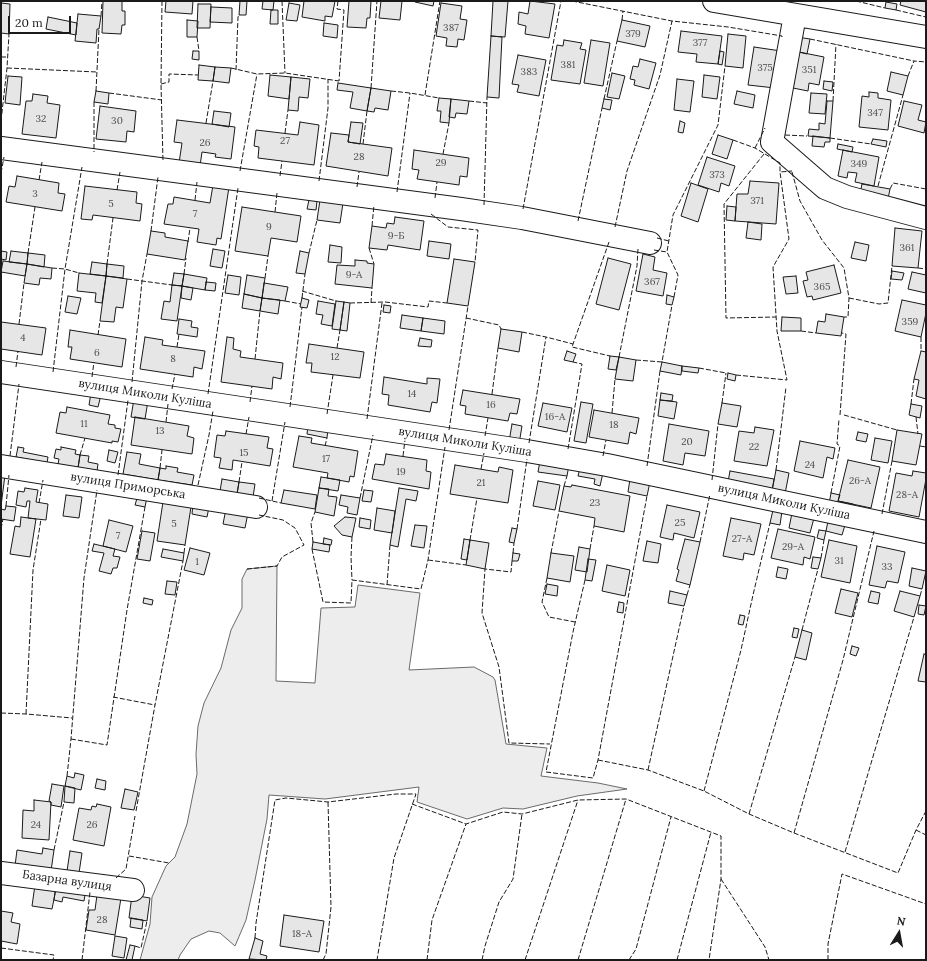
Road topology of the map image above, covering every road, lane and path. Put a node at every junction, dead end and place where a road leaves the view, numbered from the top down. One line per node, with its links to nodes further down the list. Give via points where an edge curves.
1 (714, 1): 2 (street)
2 (795, 15): 3 (street); 5 (street, via 772,142 825,188 847,197)
3 (926, 37)
4 (1, 148): 6 (street, via 461,209)
5 (926, 218)
6 (650, 242)
7 (1, 372): 10 (street, вулиця Миколи Куліша, via 527,451 607,465)
8 (1, 466): 9 (street, вулиця Приморська)
9 (256, 507)
10 (926, 532)
11 (1, 873): 12 (street, Базарна вулиця)
12 (133, 890)

